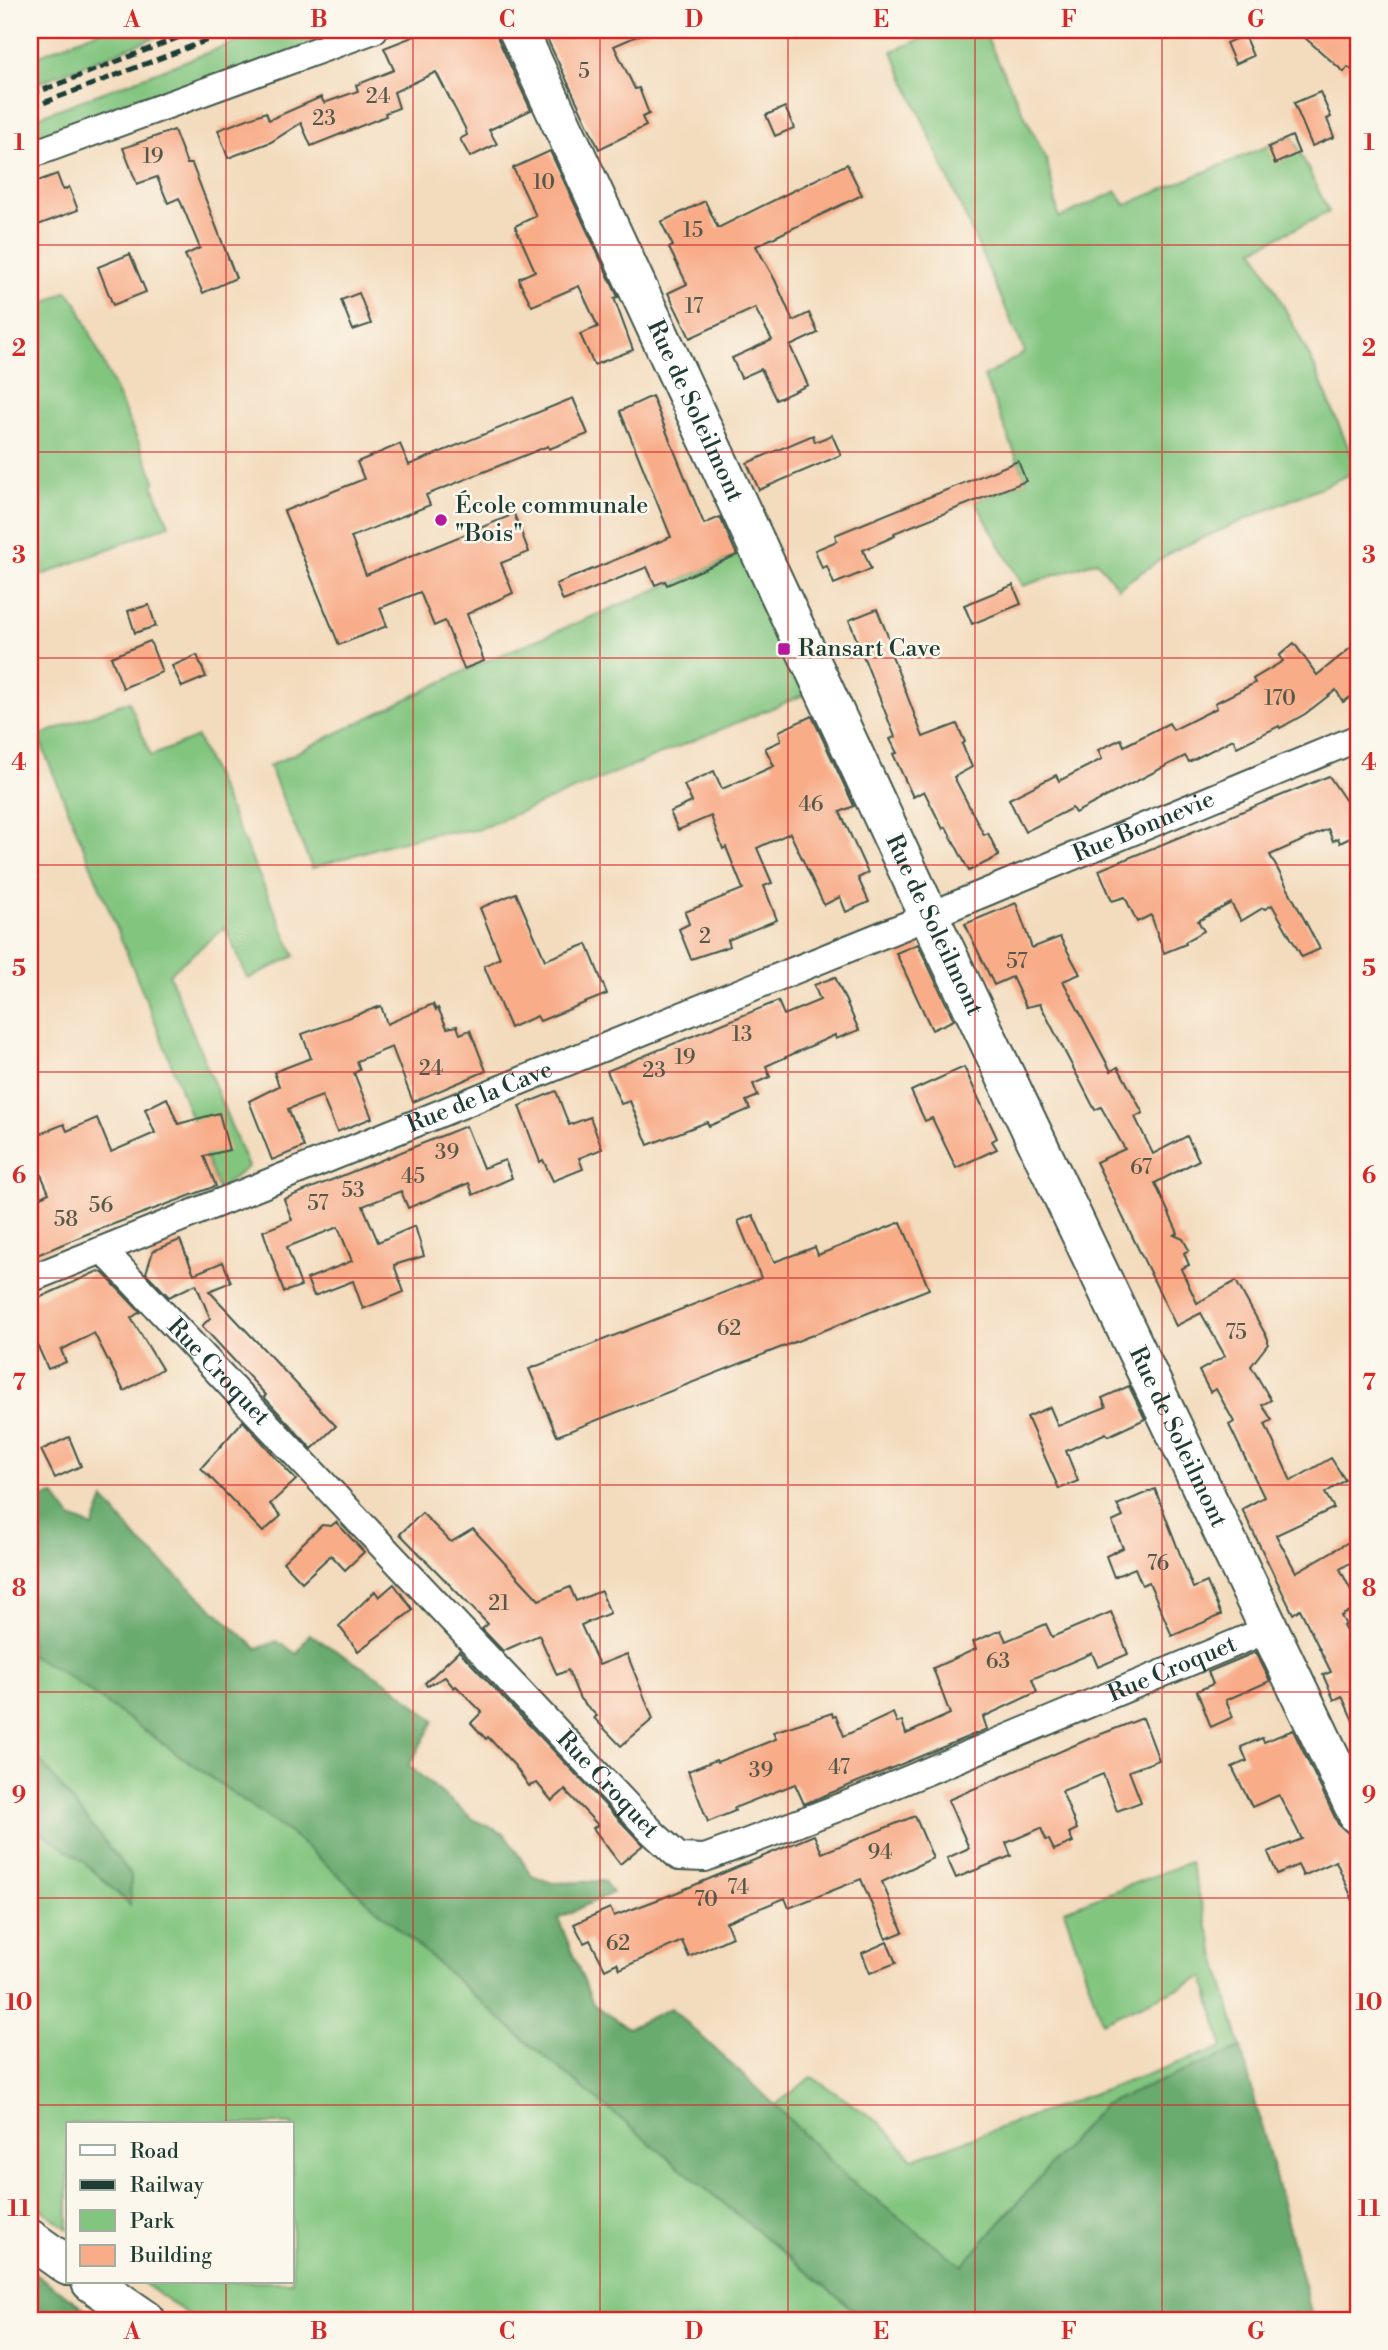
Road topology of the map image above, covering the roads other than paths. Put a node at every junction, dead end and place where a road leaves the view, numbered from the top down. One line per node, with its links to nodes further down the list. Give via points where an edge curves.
1 (374, 30): 3 (street)
2 (518, 30): 5 (street, Rue de Soleilmont)
3 (30, 155)
4 (1358, 738): 5 (street, Rue Bonnevie)
5 (929, 916): 6 (street, Rue de la Cave); 8 (street, Rue de Soleilmont)
6 (103, 1250): 7 (street, Rue de la Cave); 8 (street, Rue Croquet, via 679,1857 705,1858 856,1801)
7 (30, 1279)
8 (1269, 1629): 9 (street, Rue de Soleilmont)
9 (1358, 1815)
10 (30, 2239): 11 (street)
11 (66, 2265)
12 (94, 2284): 13 (street)
13 (146, 2320)

